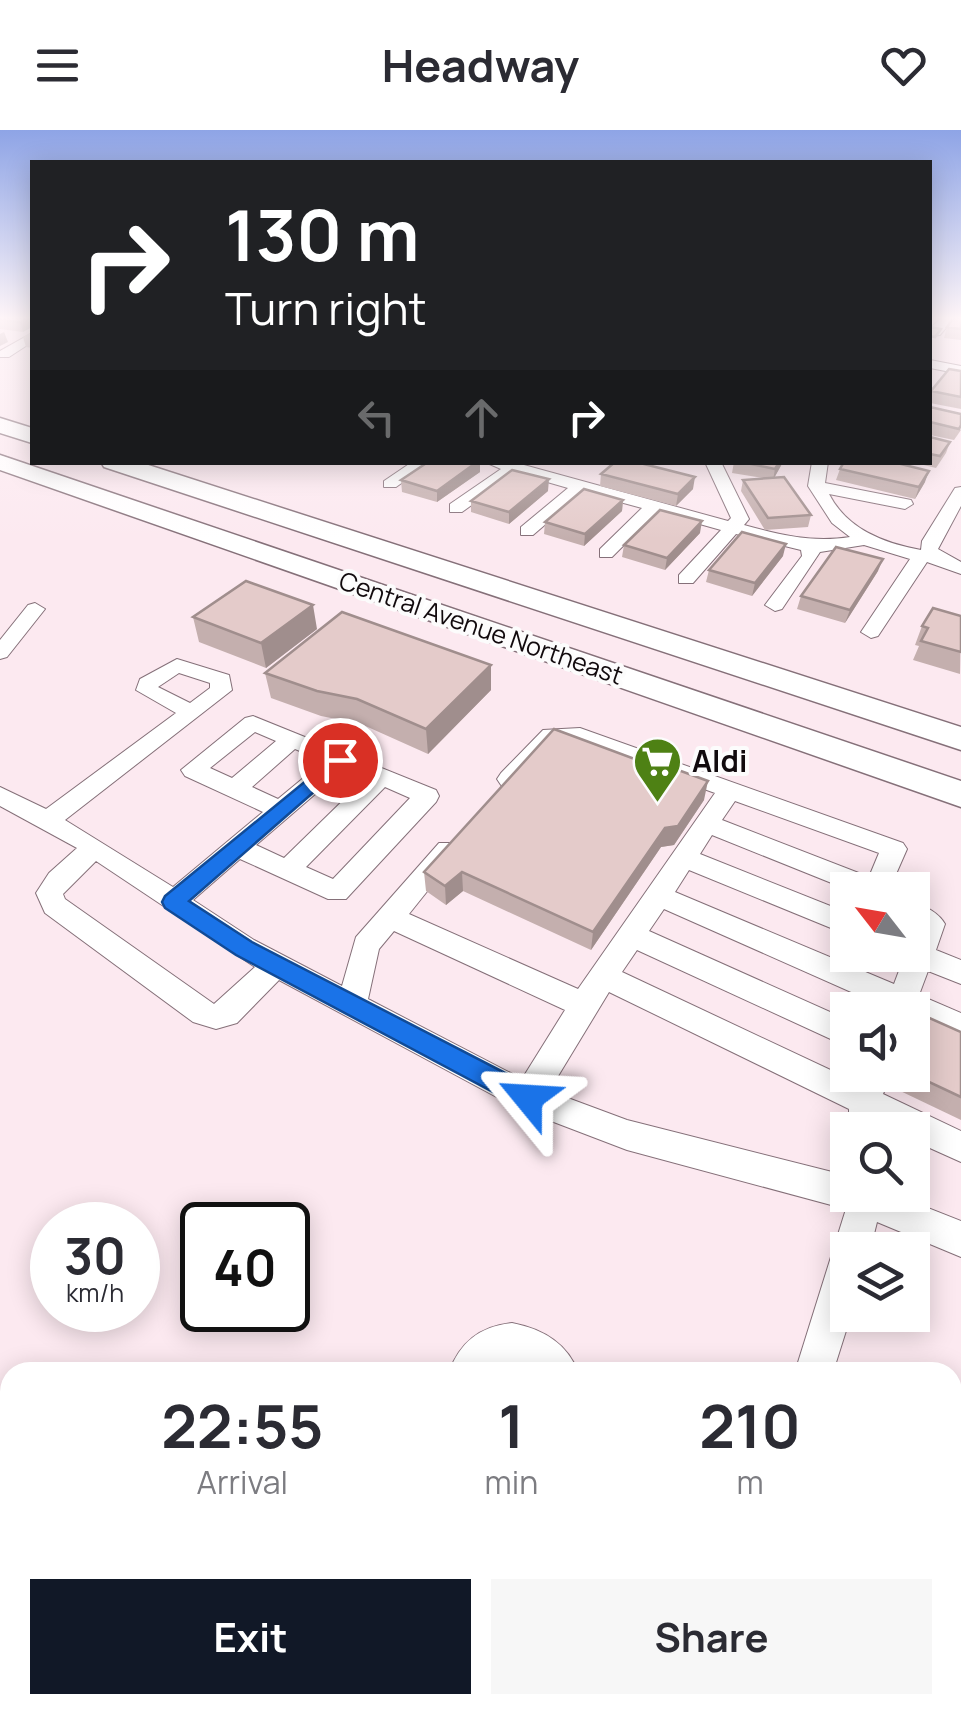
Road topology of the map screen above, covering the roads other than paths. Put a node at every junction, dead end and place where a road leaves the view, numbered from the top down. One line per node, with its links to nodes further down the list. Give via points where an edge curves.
1 (0, 425): 2 (highway)
2 (30, 435)
3 (0, 462): 37 (highway, Central Avenue Northeast)
4 (122, 465): 31 (highway, Central Avenue Northeast)
5 (418, 465): 11 (street)
6 (555, 465): 10 (street)
7 (820, 465): 12 (street)
8 (502, 466): 10 (street); 17 (street)
9 (713, 470): 18 (street, via 740,519)
10 (544, 478): 13 (street)
11 (390, 484)
12 (816, 486): 15 (street); 20 (street, via 839,523)
13 (579, 487): 16 (street); 19 (street)
14 (961, 492): 23 (street)
15 (905, 504)
16 (653, 507): 18 (street); 22 (street)
17 (456, 508)
18 (731, 529): 21 (street); 25 (street)
19 (527, 531)
20 (866, 540): 21 (street); 23 (street)
21 (810, 546): 26 (street, via 811,556)
22 (606, 553)
23 (928, 558): 24 (street); 28 (street)
24 (961, 568)
25 (686, 578)
26 (775, 604)
27 (36, 609): 29 (street)
28 (871, 632)
29 (0, 653)
30 (191, 712): 41 (street)
31 (961, 739)
32 (292, 740): 33 (street); 35 (street); 35 (street, via 253,723 193,770)
33 (340, 760): 34 (street); 40 (street)
34 (380, 778): 47 (street); 47 (street, via 428,796 337,892)
35 (234, 789): 40 (street)
36 (730, 790): 39 (street, via 572,733 551,735); 42 (street); 49 (street, via 894,850)
37 (961, 794)
38 (0, 796): 41 (street)
39 (492, 799)
40 (280, 810): 45 (street)
41 (48, 820): 44 (street)
42 (708, 824): 46 (street); 48 (street)
43 (467, 827): 52 (street)
44 (95, 848): 51 (street); 56 (street, via 49,893 56,906 204,1013 226,1014)
45 (238, 848): 47 (street); 51 (street)
46 (685, 858): 50 (street); 53 (street)
47 (288, 870)
48 (830, 872)
49 (884, 872)
50 (659, 896): 54 (street); 59 (street)
51 (173, 902): 56 (street)
52 (388, 916): 60 (street); 61 (street, via 366,944)
53 (830, 918)
54 (631, 936): 58 (street); 63 (street)
55 (930, 960): 57 (street)
56 (275, 965): 61 (street)
57 (961, 972)
58 (604, 977): 60 (street); 66 (street)
59 (872, 992)
60 (584, 1006): 65 (street)
61 (352, 1007): 65 (street)
62 (930, 1015): 64 (street)
63 (830, 1026)
64 (961, 1026)
65 (528, 1098): 68 (street, via 627,1136)
66 (868, 1102): 67 (street)
67 (961, 1147)
68 (830, 1188)
69 (897, 1212): 70 (street)
70 (961, 1239)
71 (830, 1321): 74 (street)
72 (475, 1362): 73 (street, via 482,1352 514,1341)
73 (552, 1362)
74 (817, 1362)

